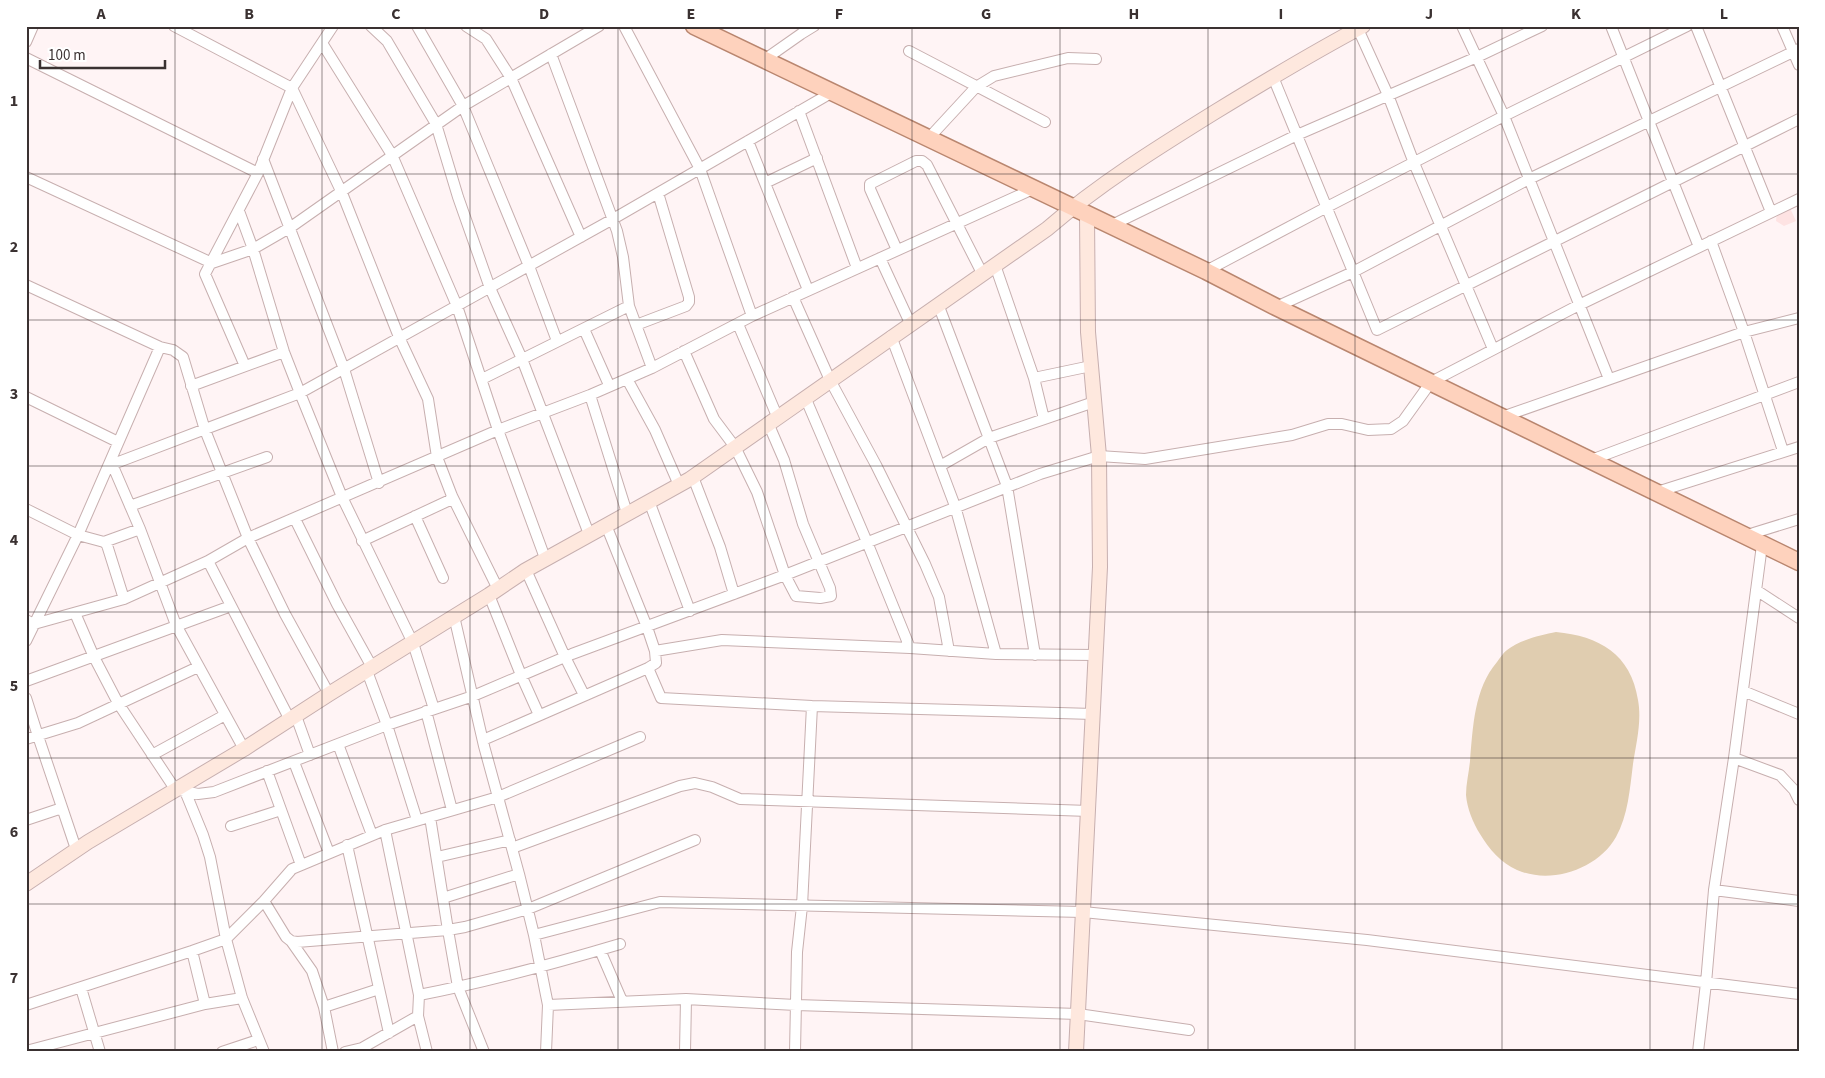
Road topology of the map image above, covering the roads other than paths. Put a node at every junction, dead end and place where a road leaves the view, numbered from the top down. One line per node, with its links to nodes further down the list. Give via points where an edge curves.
1 (34, 26): 18 (street)
2 (174, 26): 33 (street)
3 (333, 26): 19 (street)
4 (371, 26): 42 (street, via 387,41)
5 (417, 26): 36 (street)
6 (466, 26): 30 (street, via 486,39)
7 (599, 26): 22 (street)
8 (624, 26): 51 (street)
9 (694, 26): 27 (main road)
10 (814, 26): 27 (street)
11 (1462, 26): 23 (street)
12 (1542, 26): 23 (street)
13 (1611, 26): 25 (street)
14 (1688, 26): 25 (street)
15 (1696, 26): 31 (street)
16 (1782, 26): 20 (street)
17 (1360, 27): 29 (street); 35 (street)
18 (26, 42)
19 (322, 43): 33 (street); 47 (street)
20 (1796, 50): 28 (street); 31 (street)
21 (909, 51): 32 (street)
22 (551, 54): 30 (street); 66 (street)
23 (1476, 57): 35 (street); 38 (street)
24 (26, 58): 52 (street)
25 (1624, 58): 38 (street); 40 (street)
26 (1096, 59): 32 (street, via 1068,58 1015,70 994,76)
27 (764, 60): 34 (main road)
28 (1799, 65)
29 (1273, 77): 43 (street); 62 (street, via 1180,134)
30 (511, 78): 36 (street); 71 (street)
31 (1720, 86): 40 (street); 46 (street)
32 (976, 87): 41 (street); 44 (street)
33 (292, 88): 49 (street); 58 (street)
34 (831, 93): 37 (street); 44 (main road)
35 (1388, 95): 43 (street); 50 (street)
36 (463, 106): 42 (street); 80 (street)
37 (799, 111): 45 (street); 48 (street)
38 (1504, 116): 50 (street); 54 (street)
39 (1799, 119): 46 (street)
40 (1649, 121): 54 (street); 55 (street)
41 (1045, 122)
42 (436, 124): 47 (street); 87 (street)
43 (1297, 136): 61 (street); 69 (street)
44 (928, 139): 57 (main road)
45 (748, 141): 51 (street); 56 (street)
46 (1745, 146): 55 (street); 64 (street)
47 (392, 155): 58 (street); 92 (street)
48 (816, 158): 56 (street); 81 (street)
49 (263, 159): 52 (street); 70 (street)
50 (1414, 163): 61 (street); 68 (street)
51 (700, 169): 59 (street); 95 (street)
52 (258, 173): 63 (street)
53 (26, 177): 78 (street)
54 (1529, 179): 68 (street); 72 (street)
55 (1673, 182): 72 (street); 74 (street)
56 (765, 183): 88 (street)
57 (1033, 189): 62 (main road); 67 (street)
58 (342, 193): 70 (street); 103 (street)
59 (658, 193): 66 (street); 99 (street, via 689,302)
60 (1799, 199): 64 (street)
61 (1327, 207): 82 (street); 83 (street)
62 (1072, 208): 65 (main road); 79 (street)
63 (238, 211): 75 (street); 78 (street)
64 (1771, 212): 73 (street)
65 (1087, 215): 69 (main road); 111 (street)
66 (613, 219): 71 (street); 93 (street, via 623,257)
67 (957, 223): 76 (street); 76 (street, via 927,165 916,161 870,184); 84 (street)
68 (1441, 224): 83 (street); 86 (street)
69 (1110, 226): 82 (main road)
70 (291, 227): 75 (street); 113 (street)
71 (580, 237): 80 (street)
72 (1554, 241): 86 (street); 91 (street)
73 (1711, 241): 74 (street); 101 (street)
74 (1699, 247): 91 (street)
75 (253, 249): 78 (street); 108 (street)
76 (898, 250): 77 (street)
77 (880, 258): 81 (street); 97 (street)
78 (212, 263): 110 (street, via 205,274)
79 (995, 265): 84 (street); 114 (street)
80 (529, 266): 87 (street); 104 (street)
81 (857, 268): 88 (street)
82 (1206, 271): 94 (main road)
83 (1353, 272): 86 (street, via 1377,330); 94 (street)
84 (982, 273): 90 (street)
85 (26, 285): 105 (street)
86 (1466, 286): 106 (street)
87 (490, 288): 92 (street); 109 (street)
88 (808, 290): 89 (street)
89 (793, 298): 95 (street); 118 (street)
90 (938, 304): 97 (street); 135 (street)
91 (1579, 305): 106 (street); 117 (street)
92 (457, 306): 103 (street); 115 (street)
93 (629, 306): 99 (street); 100 (street)
94 (1276, 307): 119 (main road)
95 (752, 316): 98 (street)
96 (1799, 318): 101 (street)
97 (910, 323): 102 (street)
98 (738, 324): 107 (street); 132 (street)
99 (636, 325): 112 (street)
100 (584, 329): 104 (street); 121 (street)
101 (1744, 332): 117 (street); 124 (street)
102 (891, 336): 118 (street); 145 (street)
103 (399, 337): 113 (street); 140 (street, via 428,398)
104 (557, 341): 109 (street)
105 (160, 347): 122 (street, via 183,356); 136 (street)
106 (1493, 349): 119 (street)
107 (684, 351): 112 (street); 137 (street, via 714,419)
108 (284, 352): 110 (street); 123 (street)
109 (522, 359): 115 (street); 129 (street)
110 (245, 366): 122 (street)
111 (1091, 366): 114 (street); 128 (street)
112 (652, 368): 116 (street)
113 (344, 369): 123 (street); 148 (street)
114 (1034, 378): 131 (street)
115 (482, 379): 134 (street)
116 (627, 379): 121 (street); 149 (street, via 655,430)
117 (1609, 379): 130 (street)
118 (830, 380): 127 (street); 163 (street)
119 (1431, 382): 130 (main road); 141 (street, via 1404,421 1391,429 1368,430 1328,424 1292,435 1145,459)
120 (1799, 382): 124 (street)
121 (609, 385): 125 (street)
122 (191, 386): 133 (street)
123 (300, 393): 133 (street); 153 (street)
124 (1765, 394): 139 (street); 143 (street)
125 (590, 395): 129 (street); 158 (street)
126 (26, 397): 136 (street)
127 (805, 397): 132 (street); 171 (street)
128 (1094, 402): 131 (street); 141 (street)
129 (543, 413): 134 (street); 166 (street)
130 (1502, 418): 143 (main road)
131 (1044, 419): 135 (street)
132 (772, 420): 137 (street); 175 (street)
133 (205, 430): 144 (street); 146 (street)
134 (498, 430): 140 (street); 173 (street)
135 (989, 438): 145 (street); 150 (street)
136 (118, 442): 144 (street)
137 (735, 447): 147 (street); 178 (street, via 757,492)
138 (1799, 447): 139 (street)
139 (1783, 451): 151 (street)
140 (437, 456): 148 (street); 152 (street)
141 (1099, 456): 150 (street); 200 (street, via 1100,567)
142 (267, 457): 146 (street)
143 (1591, 460): 151 (main road)
144 (110, 465): 155 (street); 165 (street)
145 (940, 466): 156 (street)
146 (222, 473): 155 (street); 168 (street)
147 (692, 477): 149 (street); 183 (street, via 720,547)
148 (379, 483): 153 (street)
149 (679, 485): 154 (street)
150 (1007, 486): 156 (street); 199 (street)
151 (1657, 492): 167 (main road)
152 (452, 496): 159 (street, via 450,500); 182 (street)
153 (342, 497): 161 (street); 169 (street)
154 (649, 501): 158 (street); 186 (street)
155 (130, 506): 164 (street)
156 (955, 506): 163 (street); 198 (street)
157 (26, 509): 165 (street)
158 (627, 513): 162 (street)
159 (416, 516): 169 (street); 179 (street)
160 (1799, 518): 167 (street)
161 (295, 519): 168 (street); 205 (street)
162 (606, 525): 166 (street); 192 (street)
163 (906, 526): 171 (street); 197 (street, via 939,597)
164 (140, 530): 170 (street); 180 (street)
165 (78, 534): 170 (street); 190 (street)
166 (589, 534): 173 (street)
167 (1743, 536): 172 (main road)
168 (248, 538): 174 (street); 209 (street)
169 (362, 541): 194 (street)
170 (104, 542): 184 (street)
171 (867, 542): 175 (street); 195 (street)
172 (1762, 545): 176 (main road); 181 (street)
173 (545, 558): 177 (street)
174 (208, 560): 180 (street); 185 (street)
175 (817, 561): 178 (street); 178 (street, via 830,588 830,596 796,596)
176 (1799, 562)
177 (526, 570): 182 (street); 202 (street)
178 (785, 575): 183 (street)
179 (442, 578)
180 (160, 582): 184 (street); 191 (street)
181 (1756, 590): 189 (street); 208 (street)
182 (493, 592): 188 (street); 206 (street)
183 (734, 594): 186 (street)
184 (124, 599): 187 (street)
185 (231, 606): 191 (street); 220 (street)
186 (690, 611): 192 (street)
187 (75, 613): 190 (street); 201 (street)
188 (454, 616): 194 (street); 211 (street)
189 (1799, 618)
190 (30, 622): 193 (street)
191 (176, 625): 201 (street); 203 (street)
192 (647, 627): 196 (street); 202 (street)
193 (26, 641)
194 (413, 643): 205 (street); 215 (street)
195 (910, 648): 196 (street, via 722,640); 197 (street)
196 (655, 650): 204 (street, via 656,663)
197 (949, 651): 198 (street)
198 (996, 654): 199 (street)
199 (1035, 655): 200 (street)
200 (1096, 655): 216 (street)
201 (94, 657): 207 (street); 213 (street)
202 (565, 657): 206 (street); 210 (street)
203 (198, 667): 213 (street); 218 (street)
204 (648, 668): 210 (street); 214 (street, via 661,698)
205 (369, 669): 209 (street); 221 (street)
206 (521, 675): 211 (street); 219 (street)
207 (26, 681)
208 (1743, 691): 217 (street); 230 (street)
209 (329, 694): 220 (street)
210 (584, 695): 219 (street)
211 (473, 696): 215 (street); 225 (street)
212 (26, 698): 222 (street)
213 (118, 703): 222 (street); 228 (street)
214 (812, 706): 216 (street); 236 (street)
215 (430, 710): 221 (street); 239 (street)
216 (1093, 714): 240 (street)
217 (1799, 714)
218 (225, 715): 227 (street); 228 (street)
219 (539, 715): 225 (street)
220 (293, 718): 227 (street); 229 (street)
221 (387, 725): 226 (street); 243 (street)
222 (38, 736): 224 (street); 237 (street)
223 (640, 737): 234 (street)
224 (26, 739)
225 (483, 740): 234 (street)
226 (338, 744): 229 (street); 246 (street)
227 (244, 749): 233 (street)
228 (152, 755): 233 (street)
229 (310, 755): 231 (street)
230 (1734, 758): 235 (street, via 1780,775); 256 (street)
231 (294, 762): 232 (street); 251 (street)
232 (267, 771): 233 (street, via 214,792 198,794); 238 (street)
233 (180, 790): 250 (street); 267 (street, via 203,835 210,857)
234 (498, 797): 239 (street); 248 (street)
235 (1799, 800)
236 (808, 801): 240 (street); 248 (street, via 740,799 695,783); 260 (street)
237 (62, 808): 242 (street); 250 (street)
238 (281, 810): 244 (street); 253 (street)
239 (452, 810): 241 (street)
240 (1089, 811): 262 (street)
241 (430, 816): 243 (street); 252 (street)
242 (26, 820)
243 (417, 820): 245 (street)
244 (232, 826)
245 (384, 830): 246 (street); 264 (street)
246 (372, 835): 249 (street)
247 (695, 840): 261 (street)
248 (511, 844): 252 (street); 254 (street)
249 (347, 845): 251 (street); 266 (street)
250 (76, 849): 255 (street)
251 (329, 853): 253 (street)
252 (437, 857): 257 (street)
253 (301, 865): 258 (street, via 292,869)
254 (519, 874): 257 (street); 261 (street)
255 (26, 884)
256 (1714, 890): 259 (street); 273 (street)
257 (442, 898): 263 (street)
258 (264, 901): 267 (street); 268 (street)
259 (1799, 901)
260 (802, 906): 262 (street); 265 (street, via 660,902); 285 (street)
261 (528, 909): 263 (street); 265 (street)
262 (1083, 912): 273 (street, via 1367,940); 287 (street)
263 (448, 930): 264 (street); 274 (street)
264 (407, 935): 266 (street); 278 (street)
265 (534, 936): 272 (street)
266 (367, 937): 268 (street); 276 (street)
267 (226, 939): 271 (street); 279 (street)
268 (291, 941): 286 (street, via 312,972)
269 (620, 944): 270 (street)
270 (600, 950): 272 (street); 281 (street)
271 (192, 952): 275 (street); 282 (street)
272 (540, 967): 274 (street); 284 (street)
273 (1706, 983): 277 (street); 306 (street)
274 (458, 987): 278 (street); 301 (street)
275 (80, 988): 283 (street); 291 (street)
276 (379, 990): 286 (street); 290 (street)
277 (1799, 994)
278 (419, 995): 288 (street)
279 (242, 998): 282 (street); 292 (street)
280 (686, 999): 281 (street); 285 (street); 303 (street)
281 (622, 1001): 284 (street)
282 (205, 1004): 291 (street)
283 (26, 1005)
284 (548, 1005): 302 (street)
285 (796, 1005): 287 (street); 304 (street)
286 (324, 1007): 298 (street)
287 (1078, 1014): 289 (street); 305 (street)
288 (418, 1016): 290 (street); 300 (street)
289 (1189, 1030)
290 (389, 1033): 293 (street)
291 (94, 1034): 294 (street); 295 (street)
292 (258, 1040): 296 (street); 297 (street)
293 (363, 1050): 299 (street)
294 (26, 1051)
295 (100, 1052)
296 (222, 1052)
297 (264, 1052)
298 (333, 1052)
299 (345, 1052)
300 (427, 1052)
301 (484, 1052)
302 (546, 1052)
303 (685, 1052)
304 (795, 1052)
305 (1076, 1052)
306 (1698, 1052)

